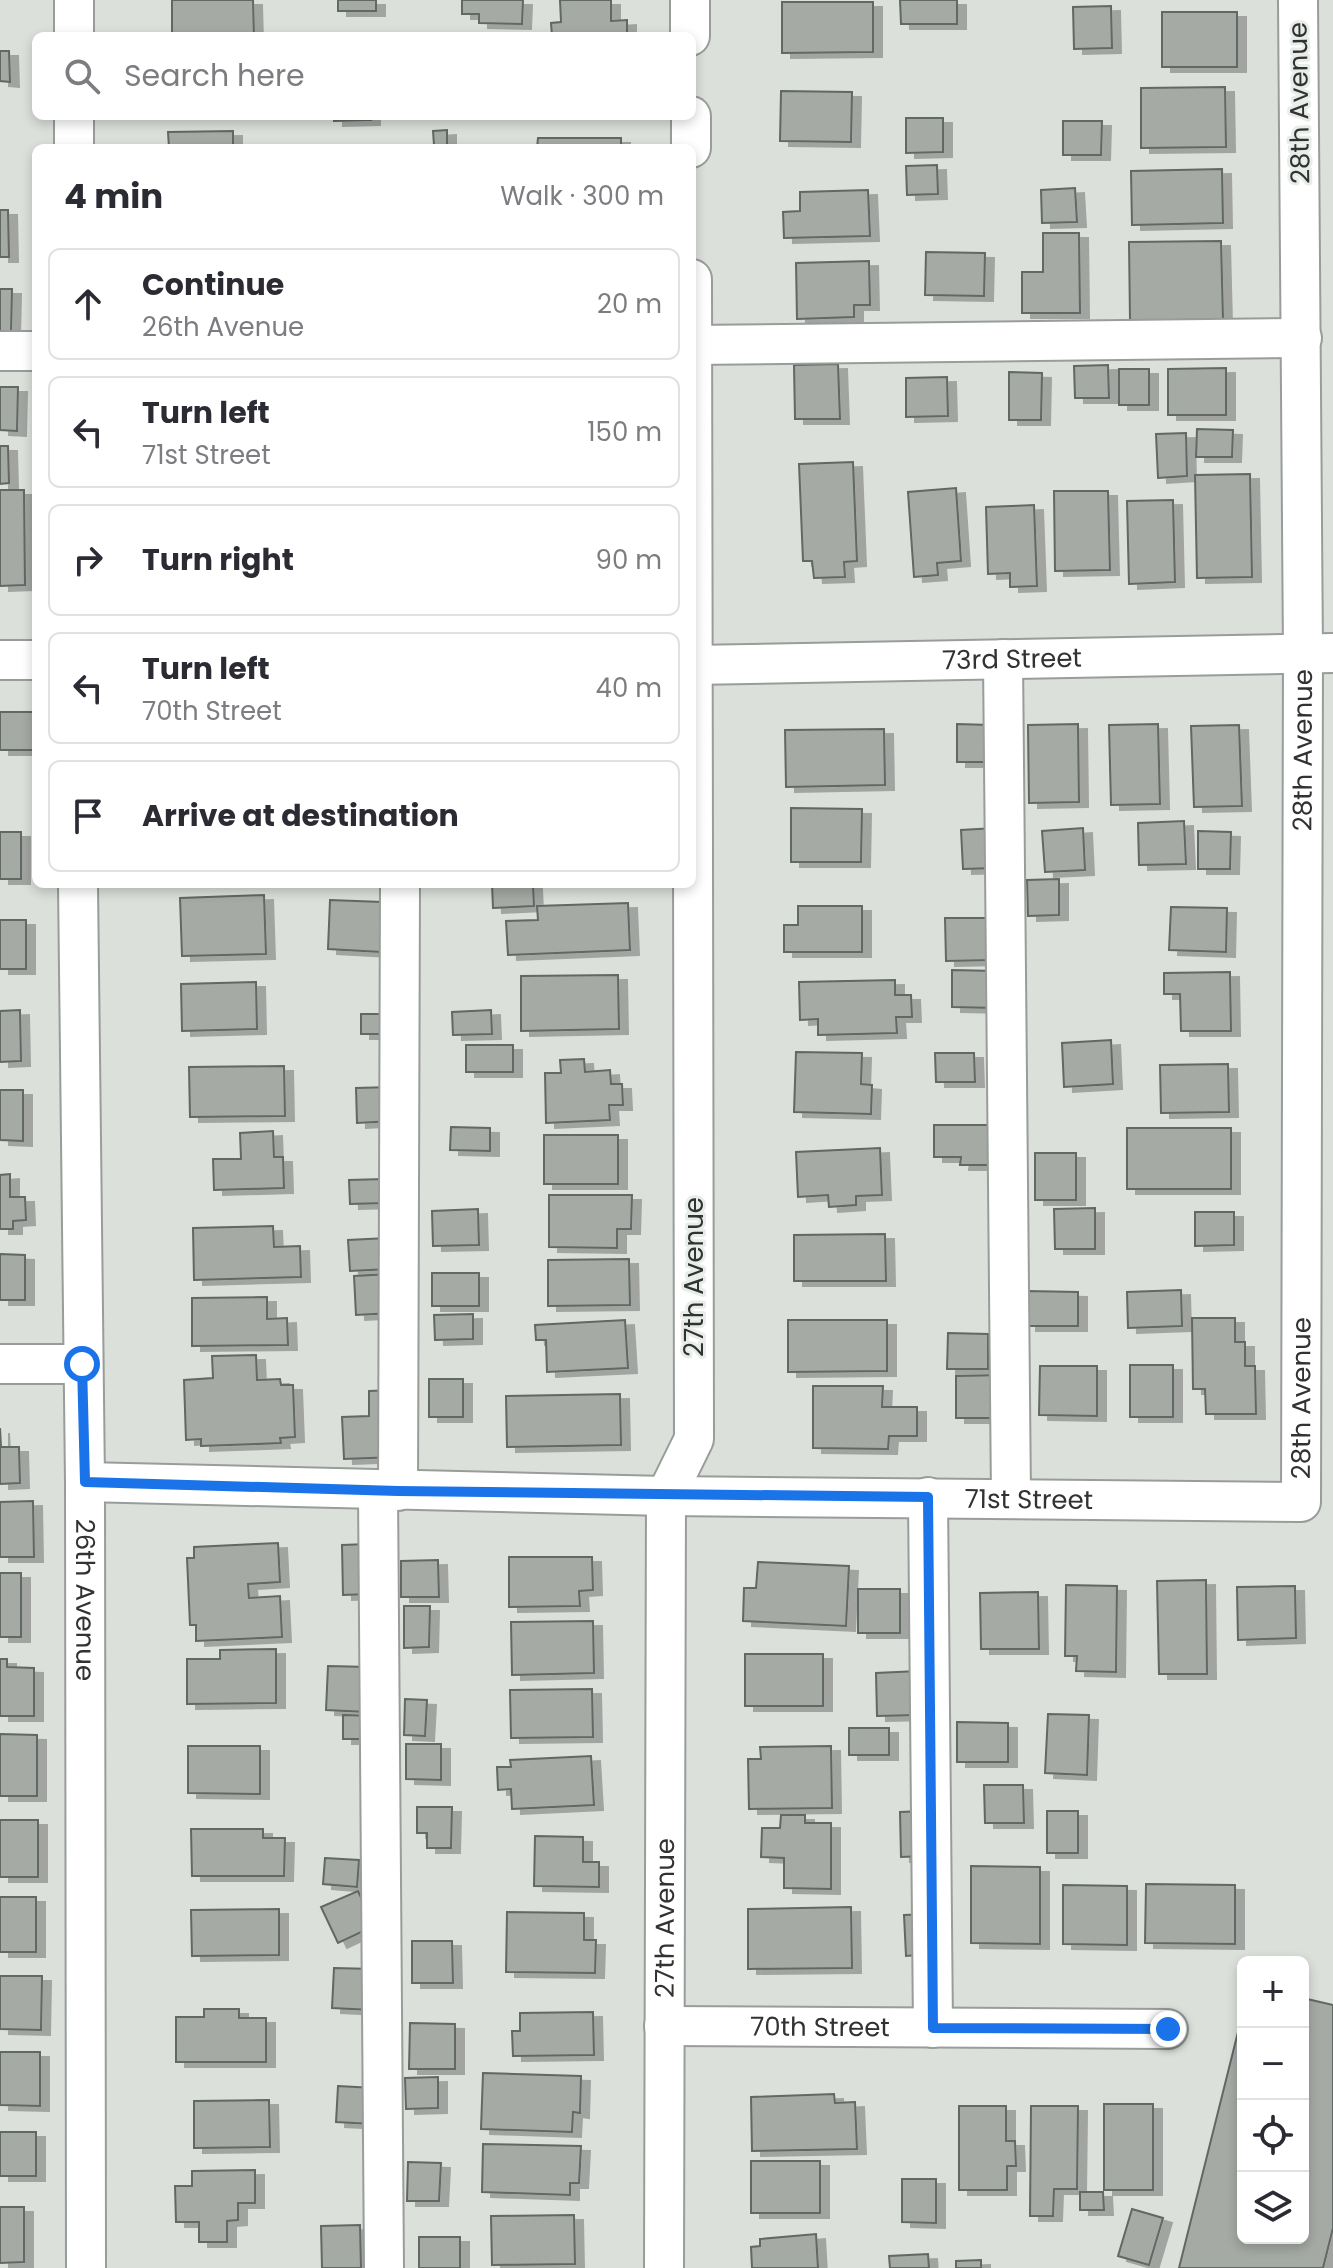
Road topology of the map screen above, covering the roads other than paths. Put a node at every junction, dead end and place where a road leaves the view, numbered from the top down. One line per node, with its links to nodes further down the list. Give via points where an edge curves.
1 (74, 0): 4 (street)
2 (690, 0): 5 (street)
3 (1298, 0): 10 (street, 28th Avenue)
4 (74, 32)
5 (690, 32)
6 (74, 120): 8 (street)
7 (691, 120): 9 (street)
8 (74, 144)
9 (691, 144)
10 (1302, 338): 11 (street); 14 (street, 28th Avenue)
11 (696, 345)
12 (0, 351): 13 (street)
13 (32, 351)
14 (1318, 654): 15 (street, 73rd Street); 29 (street, 28th Avenue)
15 (1003, 659): 18 (street, 73rd Street); 28 (street)
16 (0, 660): 17 (street)
17 (32, 660)
18 (696, 665)
19 (78, 888): 23 (street, 26th Avenue)
20 (400, 888): 25 (street)
21 (693, 888): 26 (street, 27th Avenue, via 694,1439)
22 (0, 1364): 23 (street)
23 (82, 1364): 24 (street, 26th Avenue)
24 (85, 1482): 25 (street, 71st Street); 33 (street, 26th Avenue)
25 (388, 1491): 26 (street, 71st Street); 34 (street)
26 (666, 1496): 27 (street, 71st Street); 30 (street, 27th Avenue)
27 (928, 1497): 28 (street, 71st Street); 31 (street)
28 (1011, 1498): 29 (street, 71st Street)
29 (1301, 1502)
30 (664, 2026): 31 (street, 70th Street); 35 (street, 27th Avenue)
31 (933, 2028): 32 (street, 70th Street)
32 (1168, 2029)
33 (86, 2268)
34 (384, 2268)
35 (664, 2268)

